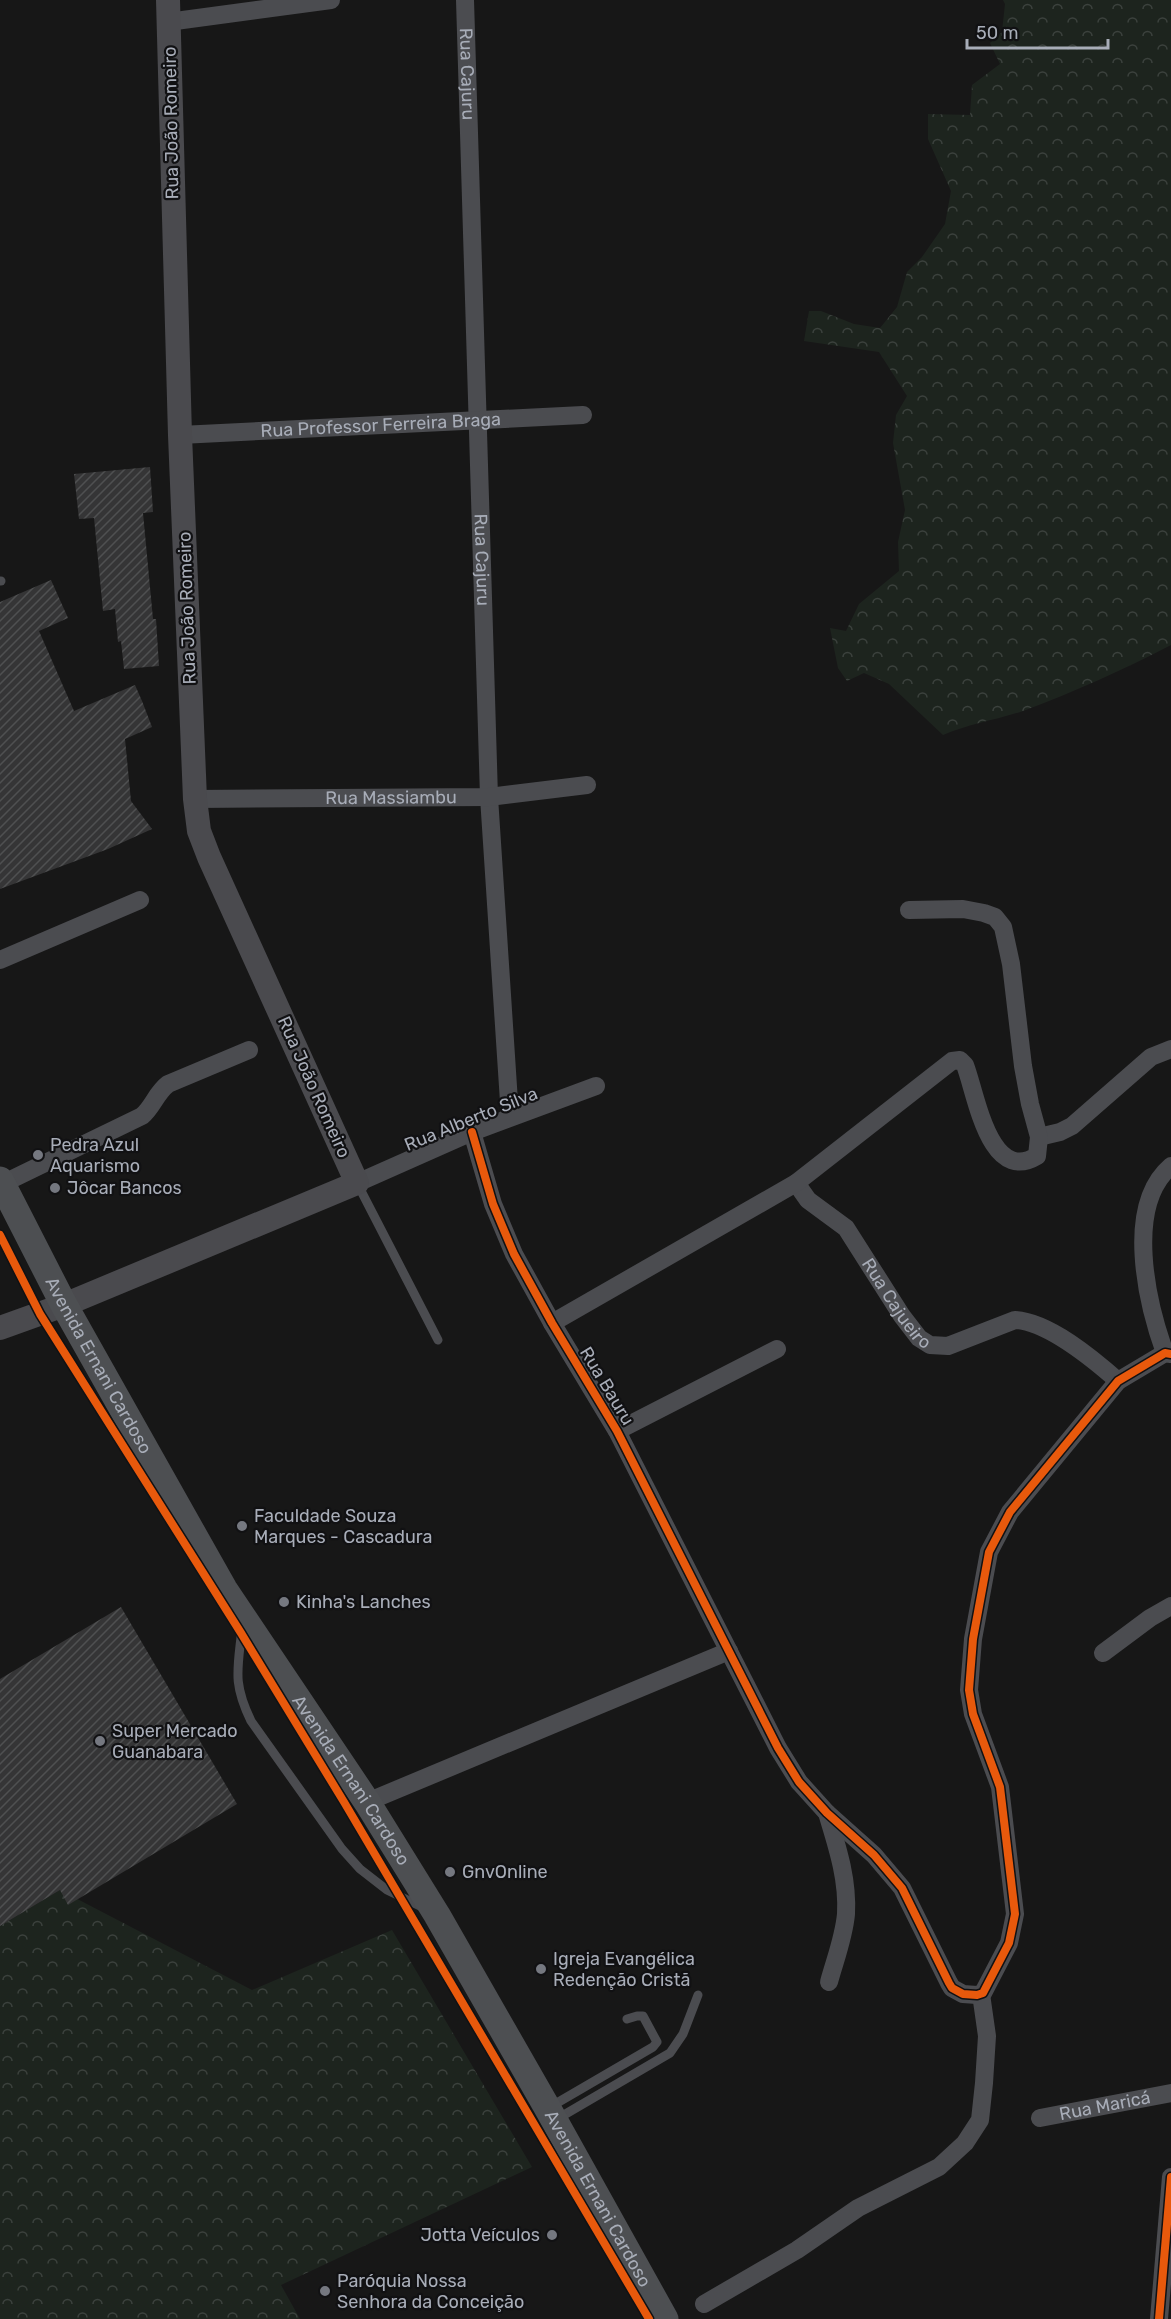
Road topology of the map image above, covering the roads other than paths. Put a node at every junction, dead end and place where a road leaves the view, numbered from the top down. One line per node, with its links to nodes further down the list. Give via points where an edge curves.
1 (331, 0): 3 (street)
2 (465, 0): 5 (street, Rua Cajuru)
3 (168, 11): 6 (street, Rua João Romeiro)
4 (583, 415): 5 (street, Rua Professor Ferreira Braga)
5 (479, 421): 6 (street, Rua Professor Ferreira Braga); 8 (street, Rua Cajuru)
6 (180, 435): 9 (street, Rua João Romeiro)
7 (587, 785): 8 (street, Rua Massiambu)
8 (489, 797): 9 (street, Rua Massiambu); 16 (street, Rua Cajuru)
9 (195, 799): 21 (street, Rua João Romeiro, via 199,831 209,857)
10 (140, 900): 12 (street)
11 (909, 910): 18 (street, via 963,909 995,917 1003,927 1023,1066)
12 (0, 960)
13 (1171, 1049): 18 (street, via 1151,1057 1072,1126)
14 (249, 1050): 20 (street, via 168,1084 142,1116)
15 (596, 1086): 16 (street, Rua Alberto Silva)
16 (510, 1117): 17 (street, Rua Alberto Silva)
17 (472, 1132): 21 (street, Rua Alberto Silva); 24 (street, Rua Bauru, via 503,1230)
18 (1039, 1137): 22 (street, via 1034,1158 1016,1162 1005,1157 990,1139 965,1065 960,1060 952,1061)
19 (1171, 1166): 28 (street, via 1153,1190 1144,1224 1149,1296 1154,1322)
20 (1, 1182): 23 (main road, Avenida Ernani Cardoso)
21 (357, 1183): 23 (street, Rua Alberto Silva); 26 (lane)
22 (796, 1183): 24 (street); 29 (street, Rua Cajueiro, via 808,1200 846,1228 903,1316 930,1345 948,1346 1015,1320 1026,1322 1074,1345)
23 (64, 1305): 25 (street, Rua Alberto Silva); 32 (main road, Avenida Ernani Cardoso)
24 (552, 1323): 30 (street, Rua Bauru)
25 (0, 1328)
26 (438, 1340)
27 (777, 1349): 30 (street)
28 (1168, 1353): 29 (street)
29 (1118, 1381): 39 (street, via 1010,1512 988,1552 969,1690 973,1714 1000,1787 1015,1914 1009,1943)
30 (617, 1431): 33 (street, Rua Bauru)
31 (1171, 1606): 34 (street)
32 (243, 1618): 35 (main road, Avenida Ernani Cardoso); 37 (lane, via 237,1680 251,1721 334,1840 360,1869 387,1890)
33 (729, 1652): 35 (street); 36 (street, Rua Bauru, via 783,1757)
34 (1103, 1653)
35 (367, 1802): 37 (main road, Avenida Ernani Cardoso)
36 (827, 1813): 38 (street, via 846,1886 846,1915); 39 (street, Rua Bauru, via 874,1855 902,1888 952,1988 963,1994)
37 (437, 1915): 43 (main road, Avenida Ernani Cardoso)
38 (830, 1982)
39 (981, 1994): 47 (street, via 987,2036 984,2083 980,2120 966,2143 939,2167 858,2208 797,2250)
40 (698, 1995): 43 (lane, via 683,2034 670,2053)
41 (627, 2019): 43 (lane, via 643,2016 657,2042)
42 (1171, 2093): 44 (street, Rua Maricá)
43 (551, 2115): 46 (main road, Avenida Ernani Cardoso)
44 (1040, 2118)
45 (1171, 2177): 50 (street)
46 (648, 2289): 48 (main road, Avenida Ernani Cardoso); 49 (main road)
47 (704, 2304)
48 (664, 2319)
49 (676, 2319)
50 (1159, 2319)

